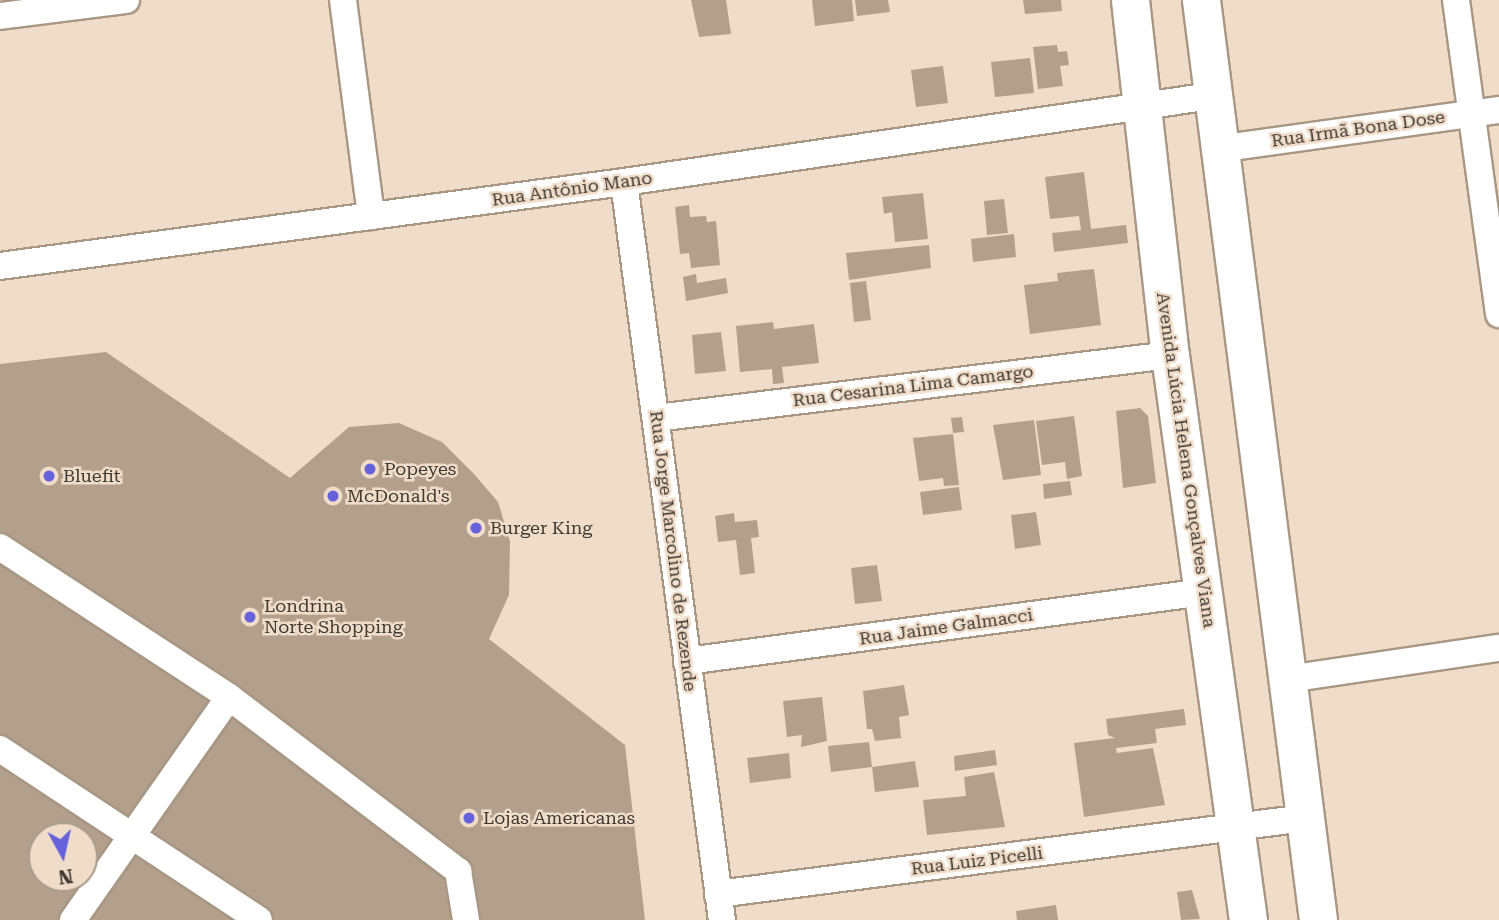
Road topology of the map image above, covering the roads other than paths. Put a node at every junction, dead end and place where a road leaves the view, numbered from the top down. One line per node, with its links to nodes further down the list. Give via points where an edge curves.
1 (126, 0): 6 (street)
2 (343, 0): 13 (street)
3 (1130, 0): 8 (street, Avenida Lúcia Helena Gonçalves Viana)
4 (1200, 0): 7 (street)
5 (1456, 0): 10 (street)
6 (0, 16)
7 (1211, 96): 8 (street, Rua Antônio Mano); 11 (street)
8 (1143, 105): 12 (street, Rua Antônio Mano); 16 (street, Avenida Lúcia Helena Gonçalves Viana)
9 (1499, 110): 10 (street, Rua Irmã Bona Dose)
10 (1471, 114): 11 (street, Rua Irmã Bona Dose); 15 (street)
11 (1217, 149): 22 (street)
12 (624, 182): 13 (street, Rua Antônio Mano); 17 (street, Rua Jorge Marcolino de Rezende)
13 (371, 216): 14 (street, Rua Antônio Mano)
14 (0, 265)
15 (1499, 314)
16 (1170, 355): 17 (street, Rua Cesarina Lima Camargo); 19 (street, Avenida Lúcia Helena Gonçalves Viana)
17 (656, 418): 21 (street, Rua Jorge Marcolino de Rezende)
18 (0, 547): 23 (street)
19 (1204, 592): 21 (street, Rua Jaime Galmacci); 26 (street, Avenida Lúcia Helena Gonçalves Viana)
20 (1499, 648): 22 (street)
21 (687, 661): 28 (street, Rua Jorge Marcolino de Rezende)
22 (1288, 679): 25 (street)
23 (229, 696): 27 (street); 31 (street, via 458,871)
24 (0, 749): 27 (street)
25 (1305, 818): 26 (street, Rua Luiz Picelli); 33 (street)
26 (1237, 827): 28 (street, Rua Luiz Picelli); 32 (street, Avenida Lúcia Helena Gonçalves Viana)
27 (132, 836): 29 (street); 30 (street)
28 (720, 907)
29 (73, 920)
30 (259, 920)
31 (466, 920)
32 (1248, 920)
33 (1318, 920)

